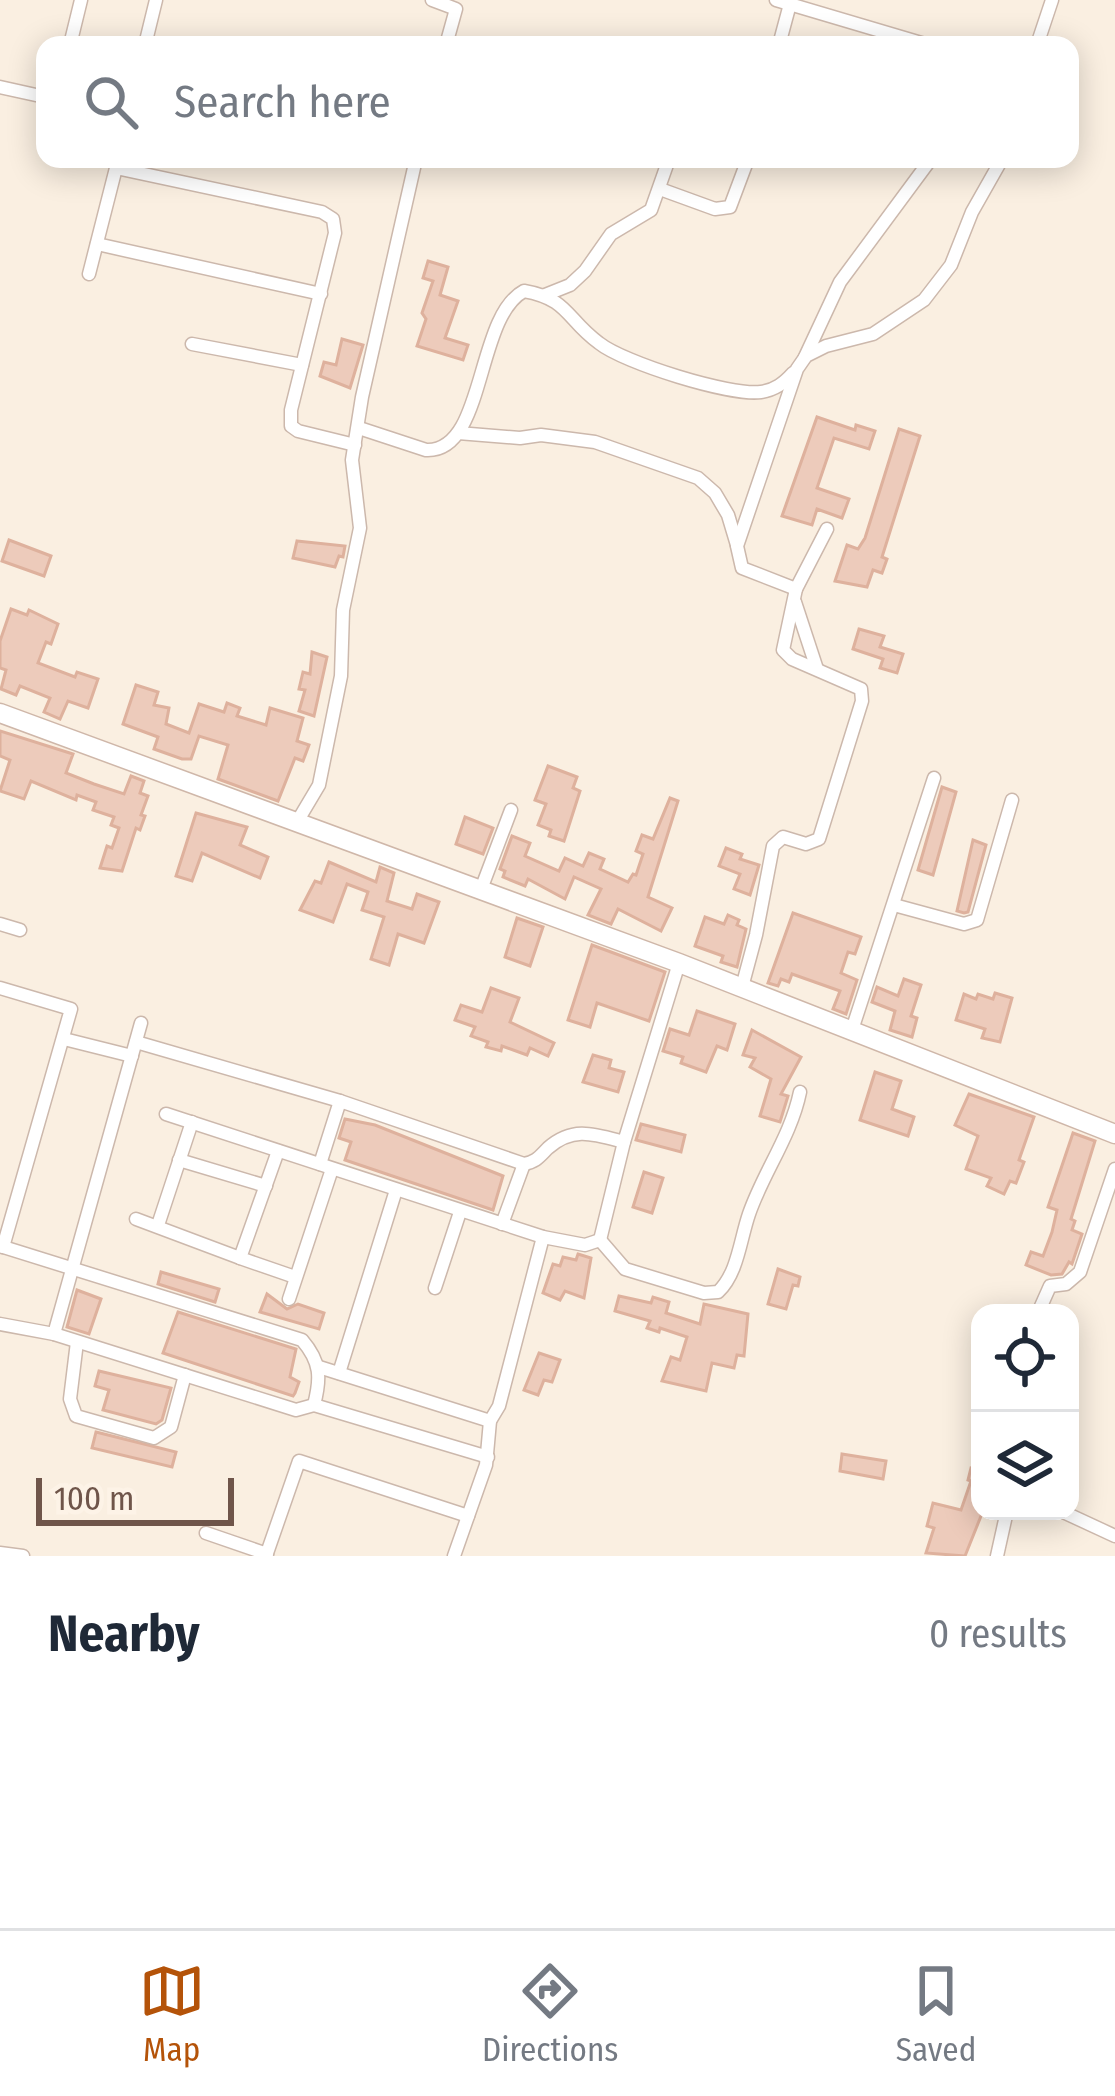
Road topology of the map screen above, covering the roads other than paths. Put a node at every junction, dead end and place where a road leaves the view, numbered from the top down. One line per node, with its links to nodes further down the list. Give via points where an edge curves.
1 (81, 0): 7 (street)
2 (156, 0): 8 (street)
3 (432, 0): 6 (street)
4 (1052, 0): 12 (street)
5 (783, 2): 10 (street); 11 (street)
6 (457, 5): 9 (street)
7 (72, 36)
8 (148, 36)
9 (448, 36)
10 (780, 36)
11 (898, 36)
12 (1040, 36)
13 (0, 87): 14 (street)
14 (36, 96)
15 (116, 168): 23 (street)
16 (134, 168): 25 (street, via 333,219)
17 (414, 168): 30 (street)
18 (666, 168): 22 (street)
19 (745, 168): 22 (street, via 730,208)
20 (924, 168): 28 (street, via 840,282)
21 (997, 168): 28 (street, via 951,265 924,300 873,334)
22 (660, 189): 26 (street, via 651,210 611,234 585,272)
23 (97, 244): 24 (street); 25 (street)
24 (89, 274)
25 (321, 294): 29 (street)
26 (545, 295): 28 (street, via 602,346 728,390 774,389); 31 (street, via 510,298)
27 (192, 344): 29 (street)
28 (806, 356): 34 (street)
29 (302, 365): 32 (street, via 291,426)
30 (358, 428): 31 (street, via 437,451); 32 (street)
31 (458, 433): 34 (street, via 596,442 698,478 728,515)
32 (355, 445): 41 (street, via 360,528 343,610 344,657 319,785)
33 (827, 529): 35 (street)
34 (737, 546): 35 (street, via 742,568)
35 (795, 595): 36 (street); 36 (street, via 783,650)
36 (817, 669): 47 (street, via 861,689 862,701 819,839 783,837 773,845)
37 (0, 713): 41 (main road)
38 (934, 778): 43 (street)
39 (1012, 800): 43 (street, via 977,920 964,924)
40 (511, 810): 42 (street)
41 (297, 822): 42 (main road)
42 (480, 892): 46 (main road)
43 (894, 904): 50 (street)
44 (0, 924): 45 (street)
45 (20, 930)
46 (679, 963): 47 (main road); 58 (street)
47 (742, 987): 50 (main road)
48 (0, 988): 51 (street, via 67,1005)
49 (141, 1022): 52 (street)
50 (851, 1033): 57 (main road)
51 (64, 1040): 52 (street); 72 (street)
52 (134, 1049): 54 (street); 74 (street)
53 (800, 1092): 71 (street, via 718,1292 625,1269)
54 (340, 1101): 61 (street); 62 (street)
55 (166, 1114): 56 (street)
56 (192, 1122): 59 (street); 60 (street)
57 (1115, 1134)
58 (624, 1142): 61 (street, via 567,1134); 71 (street)
59 (278, 1151): 62 (street); 64 (street)
60 (179, 1160): 64 (street); 69 (street)
61 (524, 1164): 68 (street)
62 (326, 1167): 65 (street); 75 (street)
63 (1115, 1169): 78 (street, via 1080,1272 1050,1286)
64 (266, 1186): 73 (street)
65 (397, 1190): 66 (street); 83 (street)
66 (460, 1212): 68 (street); 76 (street)
67 (136, 1219): 69 (street)
68 (502, 1224): 70 (street)
69 (158, 1225): 73 (street)
70 (543, 1237): 71 (street); 86 (street)
71 (599, 1240)
72 (2, 1247): 74 (street)
73 (240, 1258): 75 (street)
74 (74, 1268): 80 (street); 82 (street, via 302,1340)
75 (295, 1276): 77 (street)
76 (435, 1288)
77 (289, 1299)
78 (1042, 1304)
79 (0, 1324): 80 (street)
80 (54, 1334): 81 (street)
81 (77, 1342): 84 (street); 84 (street, via 70,1400 76,1416 154,1438 171,1427)
82 (319, 1366): 83 (street); 85 (street)
83 (339, 1373): 86 (street)
84 (185, 1375): 85 (street, via 296,1410)
85 (314, 1405): 87 (street)
86 (490, 1421): 87 (street)
87 (488, 1457): 88 (street)
88 (468, 1516): 94 (street, via 298,1461); 96 (street)
89 (1079, 1519): 92 (street)
90 (1005, 1520): 97 (street)
91 (206, 1533): 94 (street)
92 (1115, 1536)
93 (0, 1553): 95 (street)
94 (266, 1555)
95 (23, 1556)
96 (454, 1556)
97 (998, 1556)

